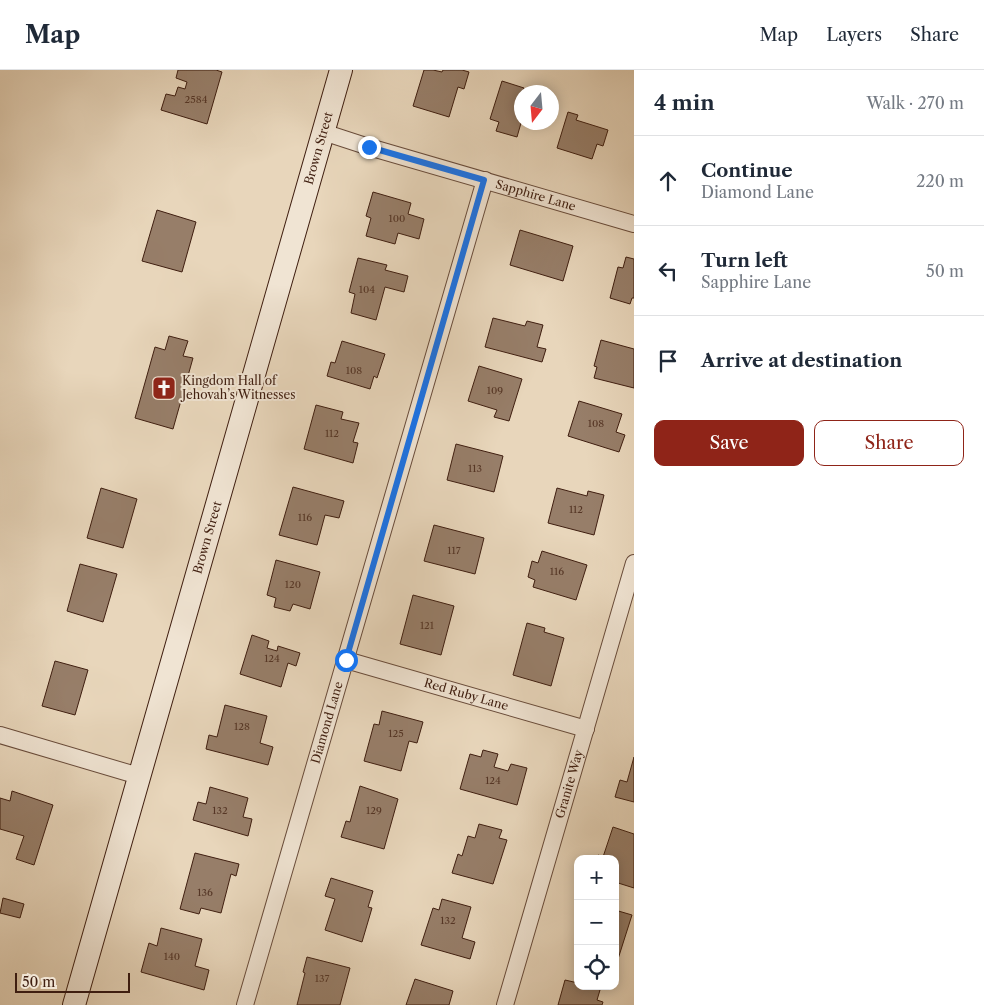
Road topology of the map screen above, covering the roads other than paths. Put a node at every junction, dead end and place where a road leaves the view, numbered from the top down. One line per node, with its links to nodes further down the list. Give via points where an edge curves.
1 (341, 70): 2 (main road, Brown Street)
2 (324, 132): 3 (street, Sapphire Lane); 9 (main road, Brown Street)
3 (484, 180): 4 (street, Sapphire Lane); 6 (street, Diamond Lane)
4 (634, 224)
5 (634, 563): 7 (street, Granite Way)
6 (346, 660): 7 (street, Red Ruby Lane); 11 (street, Diamond Lane)
7 (586, 729): 12 (street, Granite Way)
8 (0, 735): 9 (street)
9 (140, 776): 10 (main road, Brown Street)
10 (74, 1005)
11 (245, 1005)
12 (505, 1005)

